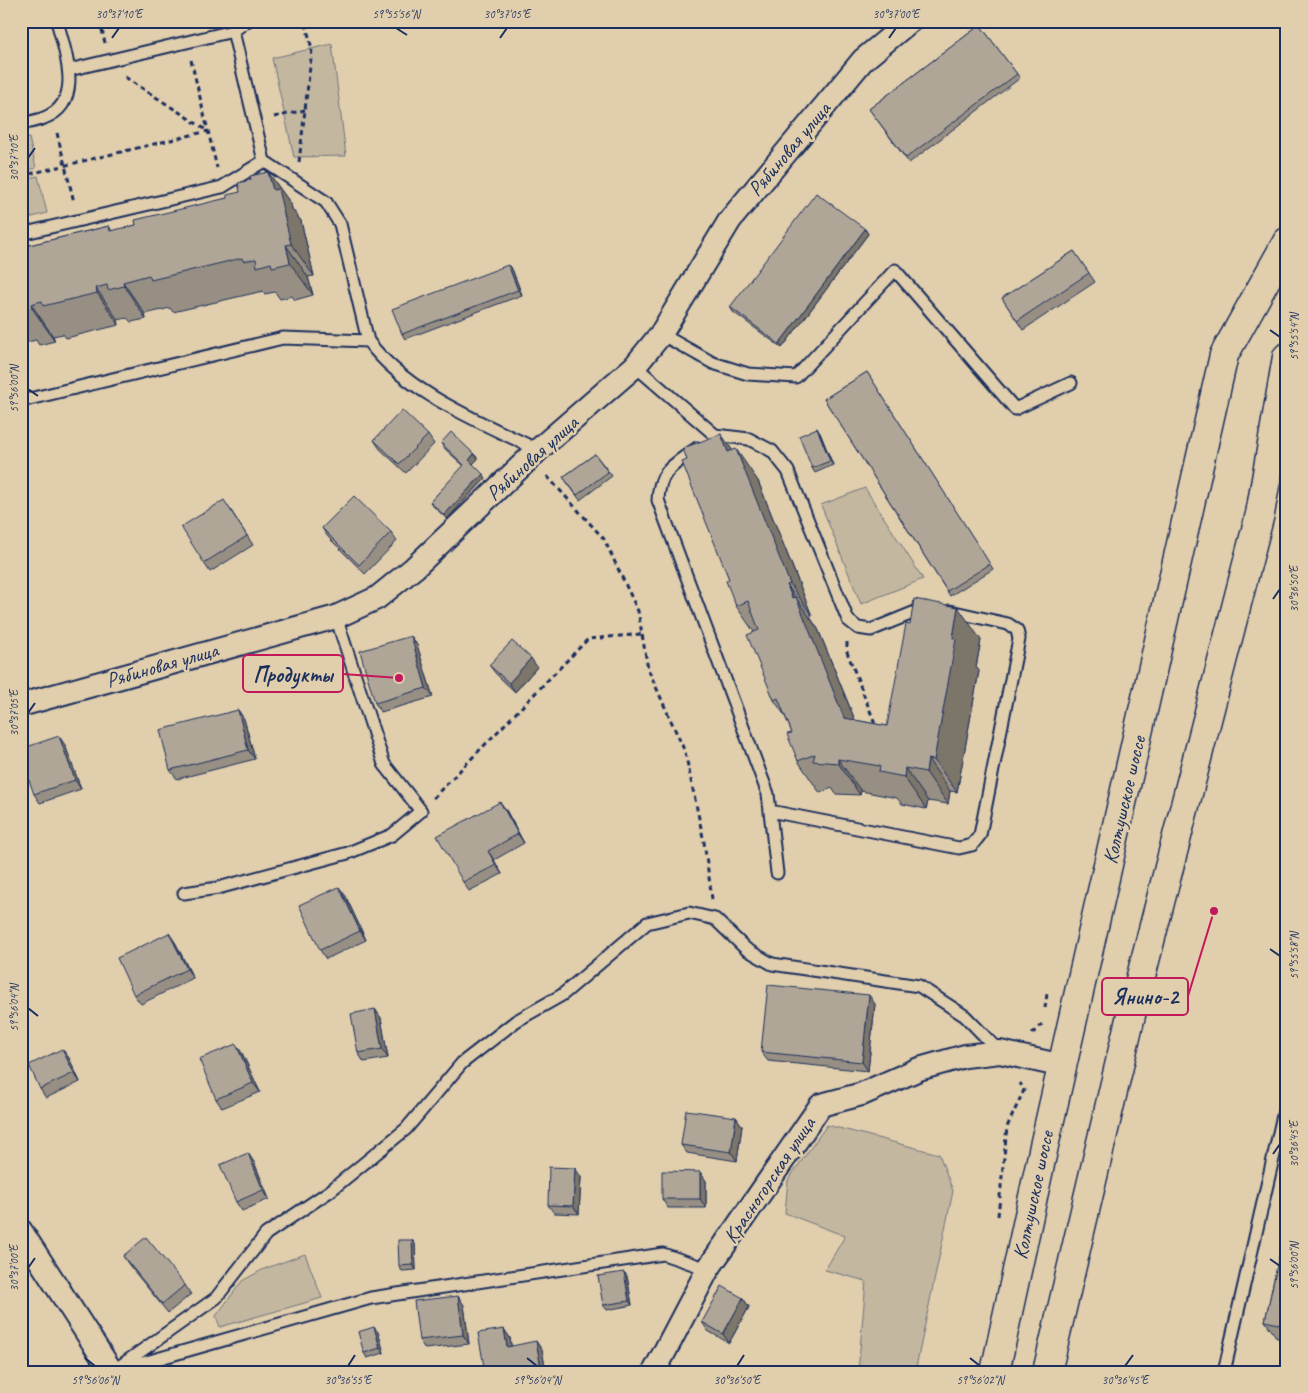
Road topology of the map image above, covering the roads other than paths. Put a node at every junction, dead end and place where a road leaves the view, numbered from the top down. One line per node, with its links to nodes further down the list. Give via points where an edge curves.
1 (57, 21): 5 (lane)
2 (247, 21): 4 (lane)
3 (910, 21): 10 (street, Рябиновая улица, via 863,60 730,220)
4 (233, 31): 5 (lane); 7 (lane)
5 (69, 70): 6 (lane, via 68,93 61,107 44,118)
6 (21, 124)
7 (264, 161): 8 (lane, via 222,186); 11 (lane, via 326,202 340,224)
8 (21, 234)
9 (1287, 242): 24 (main road, Колтушское шоссе, via 1224,355)
10 (661, 334): 13 (street, Рябиновая улица); 14 (lane, via 713,363 748,374 796,377 895,270 1015,409)
11 (368, 341): 15 (lane, via 283,338); 17 (lane, via 380,356 416,384)
12 (1287, 356): 31 (main road, via 1260,514 1131,1016)
13 (635, 366): 16 (lane); 17 (street, Рябиновая улица)
14 (1071, 383)
15 (21, 401)
16 (715, 435): 20 (lane, via 666,471 658,485 658,500 768,794); 20 (lane, via 749,439 772,451 788,471 848,620 858,628 871,630 930,606 1008,624 1017,630 1018,639 980,835 972,845 959,848)
17 (534, 454): 18 (street, Рябиновая улица, via 414,568 377,598)
18 (336, 617): 19 (street, Рябиновая улица); 22 (lane, via 384,764 421,811 392,835 348,853 218,888)
19 (21, 705)
20 (770, 811): 21 (lane)
21 (777, 874)
22 (184, 893)
23 (1009, 1054): 24 (street, Красногорская улица); 27 (street, Красногорская улица, via 965,1056 919,1069 862,1094 821,1104); 28 (lane, via 965,1016 919,986 772,964 746,949 715,919 689,913 647,923 562,994 516,1021 462,1063 406,1129 330,1191 266,1234 216,1298)
24 (1062, 1066): 30 (main road, Колтушское шоссе)
25 (1287, 1098): 32 (lane)
26 (21, 1231): 28 (street)
27 (708, 1269): 28 (lane, via 663,1254 371,1298); 29 (street, Красногорская улица)
28 (112, 1372)
29 (654, 1372)
30 (995, 1372)
31 (1047, 1372)
32 (1224, 1372)

